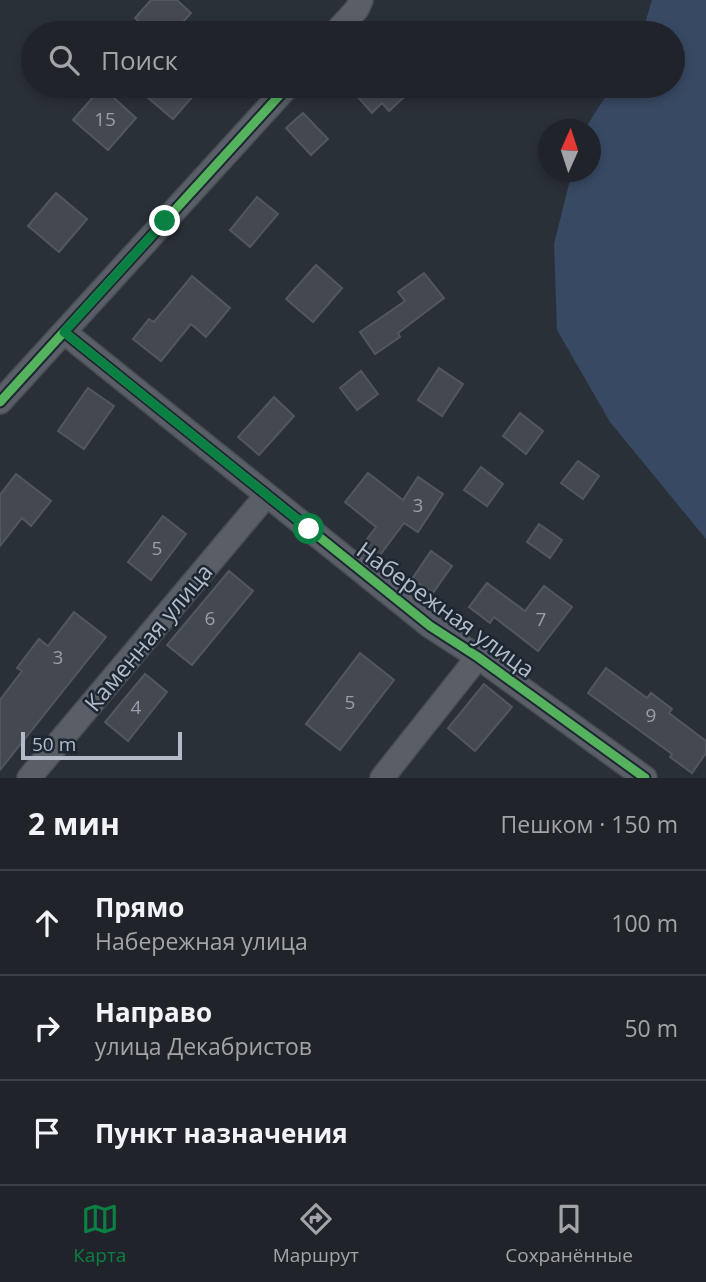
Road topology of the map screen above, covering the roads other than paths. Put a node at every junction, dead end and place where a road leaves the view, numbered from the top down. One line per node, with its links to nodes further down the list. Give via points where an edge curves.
1 (361, 0): 2 (street)
2 (346, 21)
3 (277, 98): 4 (street)
4 (64, 332): 5 (street); 6 (street, Набережная улица)
5 (0, 402)
6 (266, 496): 7 (street, Набережная улица, via 430,626); 8 (street, Каменная улица)
7 (478, 657): 9 (street); 10 (street, Набережная улица)
8 (29, 778)
9 (382, 778)
10 (645, 778)

